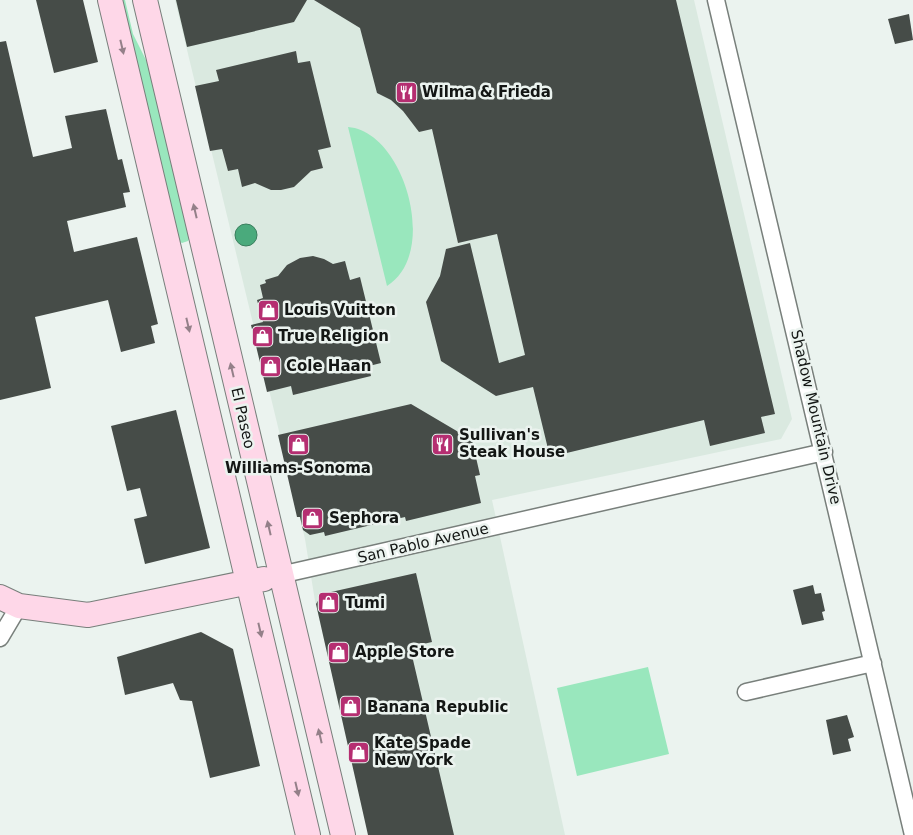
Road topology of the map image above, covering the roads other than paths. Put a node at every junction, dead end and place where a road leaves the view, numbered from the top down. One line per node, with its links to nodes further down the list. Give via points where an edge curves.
1 (110, 0): 7 (street, one-way to 7)
2 (130, 0): 5 (street, via 140,39)
3 (145, 0): 5 (street, El Paseo)
4 (716, 0): 10 (street, Shadow Mountain Drive)
5 (166, 88): 6 (street, El Paseo, one-way to 5)
6 (202, 242): 7 (street, via 197,251 188,256); 8 (street, El Paseo)
7 (170, 252): 9 (street)
8 (213, 288): 9 (street, via 194,278 187,282); 11 (street, El Paseo, one-way to 8)
9 (181, 295): 12 (street, one-way to 12)
10 (824, 452): 11 (street, San Pablo Avenue); 15 (street, Shadow Mountain Drive)
11 (280, 575): 12 (street, San Pablo Avenue); 18 (street, El Paseo, one-way to 11)
12 (249, 583): 13 (street, San Pablo Avenue, via 88,616); 17 (street, one-way to 17)
13 (10, 602): 14 (street, San Pablo Avenue)
14 (0, 638)
15 (873, 662): 16 (street); 19 (street, Shadow Mountain Drive)
16 (746, 692)
17 (308, 835)
18 (343, 835)
19 (913, 835)

